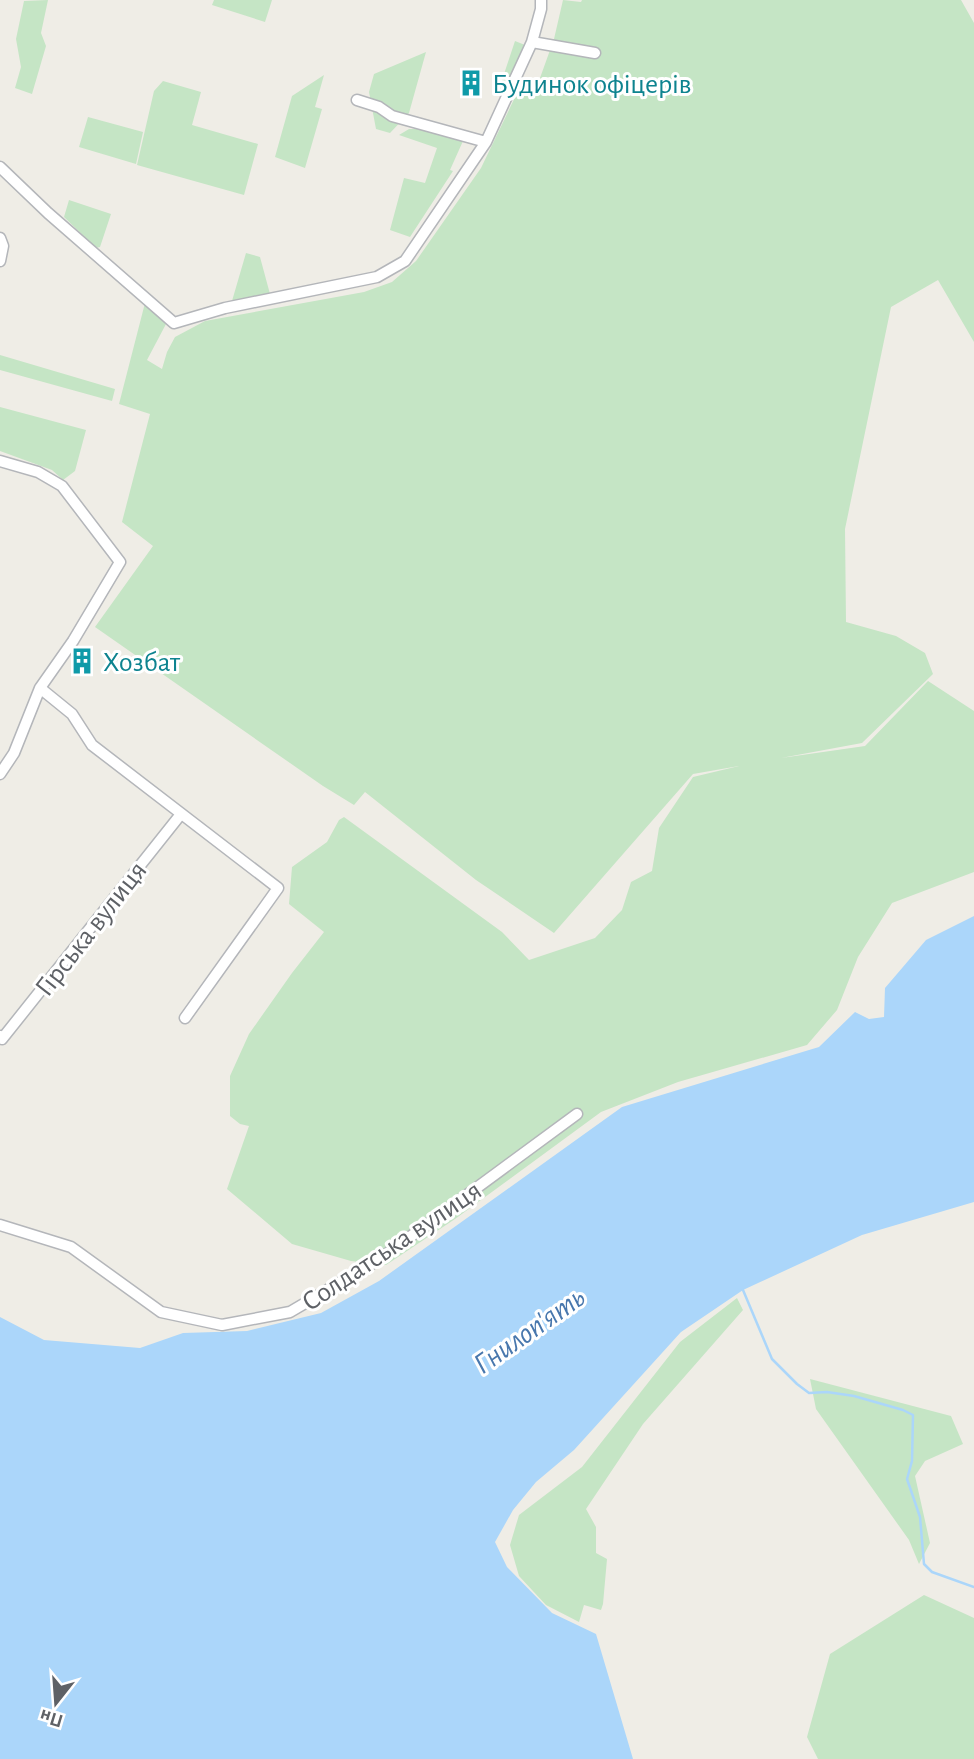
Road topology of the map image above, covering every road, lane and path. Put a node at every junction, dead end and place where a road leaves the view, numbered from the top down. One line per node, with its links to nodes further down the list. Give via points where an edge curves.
1 (541, 0): 2 (street)
2 (532, 42): 3 (street); 5 (street)
3 (595, 53)
4 (357, 100): 5 (street, via 392,116)
5 (486, 142): 6 (street, via 395,269 174,323)
6 (0, 167)
7 (0, 238): 8 (street)
8 (0, 261)
9 (0, 461): 10 (street, via 38,472 62,486 120,562)
10 (40, 688): 11 (street, via 14,753); 12 (street, via 72,714 92,746)
11 (0, 774)
12 (181, 814): 13 (street, via 278,888); 14 (street, Гірська вулиця, via 2,1039)
13 (185, 1018)
14 (0, 1036)
15 (578, 1114): 16 (street, Солдатська вулиця, via 380,1259 290,1312 222,1325 161,1312 71,1247)
16 (0, 1225)

